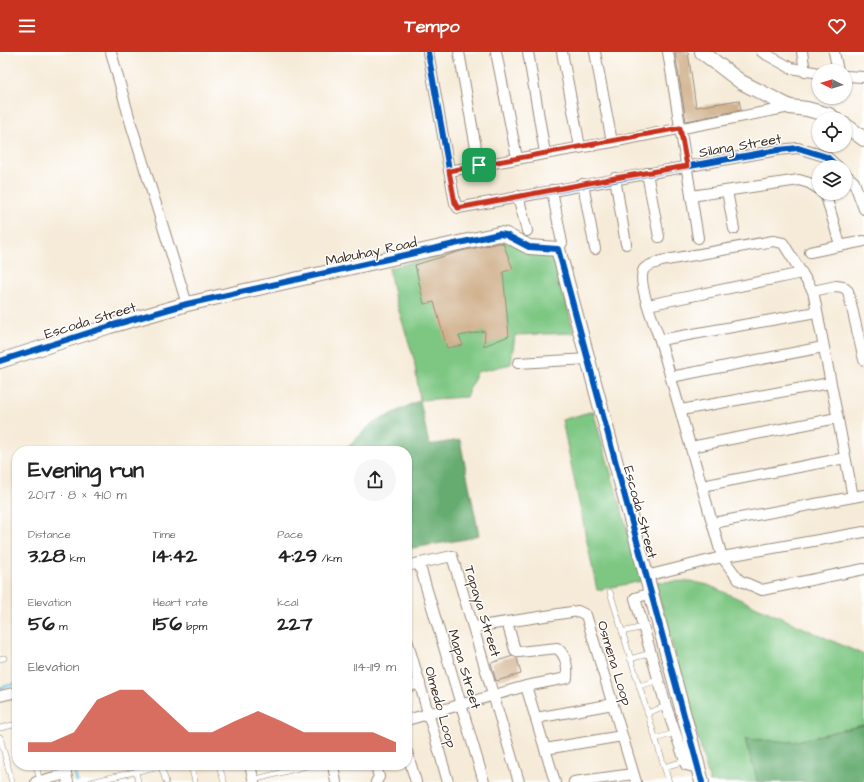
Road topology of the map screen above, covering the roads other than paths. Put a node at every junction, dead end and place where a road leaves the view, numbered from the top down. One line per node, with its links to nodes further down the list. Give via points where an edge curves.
1 (111, 52): 54 (street, via 130,124)
2 (428, 52): 30 (street)
3 (459, 52): 28 (street)
4 (496, 52): 26 (street)
5 (528, 52): 25 (street)
6 (562, 52): 24 (street)
7 (595, 52): 23 (street)
8 (668, 52): 20 (street)
9 (702, 52): 18 (street, via 741,82)
10 (802, 52): 14 (street)
11 (834, 52): 13 (street)
12 (765, 53): 14 (street, via 791,68)
13 (837, 64)
14 (805, 72): 15 (street)
15 (812, 72)
16 (852, 76): 17 (street)
17 (864, 77)
18 (790, 107): 19 (street); 20 (street)
19 (818, 112)
20 (680, 128): 23 (street); 29 (street)
21 (852, 130): 22 (street)
22 (864, 139)
23 (612, 142): 24 (street)
24 (580, 148): 25 (street)
25 (545, 153): 26 (street)
26 (517, 158): 28 (street)
27 (830, 160): 29 (street, Silang Street, via 798,148)
28 (479, 165): 30 (street)
29 (687, 166): 31 (street, Silang Street); 39 (street)
30 (449, 171): 38 (street, Silang Street, via 458,208)
31 (647, 173): 32 (street, Silang Street); 44 (street)
32 (615, 178): 34 (street, Silang Street); 47 (street)
33 (852, 180): 41 (street)
34 (583, 184): 36 (street, Silang Street); 50 (street)
35 (812, 185): 37 (street, via 799,180)
36 (552, 190): 38 (street, Silang Street); 49 (street, via 562,243)
37 (727, 191): 39 (street); 42 (street)
38 (518, 196): 43 (street)
39 (691, 196): 45 (street)
40 (827, 200): 48 (street)
41 (864, 209)
42 (734, 229)
43 (527, 231)
44 (659, 237)
45 (698, 238)
46 (864, 241): 48 (street)
47 (626, 244)
48 (840, 246): 51 (street)
49 (558, 249): 54 (street, Mabuhay Road, via 528,247 506,234 499,234); 59 (street, Escoda Street)
50 (595, 249)
51 (810, 252)
52 (802, 273): 53 (street); 55 (street); 55 (street, via 783,243 773,241 661,261 643,270 641,278)
53 (813, 291): 56 (street); 61 (street, via 836,286 844,287 848,291)
54 (187, 304): 60 (street, Escoda Street)
55 (648, 305): 57 (street)
56 (816, 312): 57 (street); 58 (street)
57 (660, 340): 63 (street)
58 (823, 347): 63 (street); 64 (street)
59 (588, 359): 62 (street); 78 (street, Escoda Street)
60 (0, 360)
61 (864, 360)
62 (518, 363)
63 (671, 377): 65 (street)
64 (830, 383): 65 (street); 66 (street)
65 (681, 410): 67 (street)
66 (837, 418): 67 (street); 68 (street)
67 (691, 447): 69 (street)
68 (845, 458): 69 (street); 71 (street)
69 (702, 486): 72 (street)
70 (864, 495): 71 (street)
71 (852, 497): 72 (street)
72 (713, 523): 74 (street)
73 (864, 532): 74 (street)
74 (722, 557): 77 (street, via 739,580 762,590); 78 (street)
75 (419, 563): 76 (street, Tapaya Street); 82 (street, Tapaya Street, via 452,556); 97 (street, Mapa Street)
76 (412, 565)
77 (864, 569)
78 (646, 576): 80 (street, Escoda Street)
79 (610, 592): 84 (lane)
80 (651, 593): 83 (street, via 635,598); 112 (street, Escoda Street)
81 (507, 622): 82 (street, Osmena Loop); 91 (street, via 515,650 519,652 557,648 563,653 568,670 567,678); 96 (street, Osmena Loop, via 578,611 586,615)
82 (474, 627): 94 (street, Tapaya Street)
83 (644, 627): 84 (lane); 85 (street)
84 (622, 632): 87 (lane)
85 (651, 653): 87 (lane); 88 (street)
86 (412, 657): 89 (street, Olmedo Loop)
87 (630, 659): 92 (lane)
88 (659, 680): 92 (lane); 98 (street)
89 (420, 683): 90 (street); 100 (street, Olmedo Loop)
90 (412, 685)
91 (526, 686): 94 (street); 101 (street)
92 (639, 686): 99 (lane)
93 (12, 693): 95 (street)
94 (494, 695): 97 (street); 140 (street, Tapaya Street)
95 (0, 696)
96 (613, 704): 101 (street); 106 (street, Osmena Loop)
97 (461, 705): 100 (street); 139 (street, Mapa Street)
98 (666, 706): 99 (lane); 105 (street)
99 (647, 713): 108 (lane)
100 (429, 714): 102 (street); 138 (street, Olmedo Loop)
101 (536, 718): 109 (street)
102 (412, 719)
103 (12, 725): 104 (lane)
104 (0, 728)
105 (675, 733): 108 (lane); 110 (street)
106 (622, 736): 109 (street); 125 (street, Osmena Loop)
107 (0, 737): 128 (lane)
108 (656, 739): 111 (lane)
109 (545, 749): 141 (street)
110 (684, 762): 111 (lane); 112 (street)
111 (664, 767): 143 (lane)
112 (698, 768): 144 (street, Escoda Street)
113 (412, 769): 137 (street)
114 (37, 770): 129 (lane)
115 (143, 770): 123 (lane)
116 (163, 770): 132 (lane)
117 (192, 770): 133 (lane)
118 (220, 770): 134 (lane)
119 (251, 770): 127 (street)
120 (292, 770): 127 (lane)
121 (334, 770): 135 (street)
122 (377, 770): 136 (street, via 379,777)
123 (136, 772): 126 (lane); 131 (lane)
124 (66, 774): 129 (street)
125 (634, 778): 142 (street)
126 (109, 780): 130 (lane)
127 (254, 781)
128 (12, 782)
129 (38, 782)
130 (91, 782)
131 (138, 782)
132 (166, 782)
133 (195, 782)
134 (224, 782)
135 (336, 782)
136 (376, 782)
137 (416, 782)
138 (448, 782)
139 (484, 782)
140 (519, 782)
141 (555, 782)
142 (574, 782)
143 (669, 782)
144 (702, 782)

